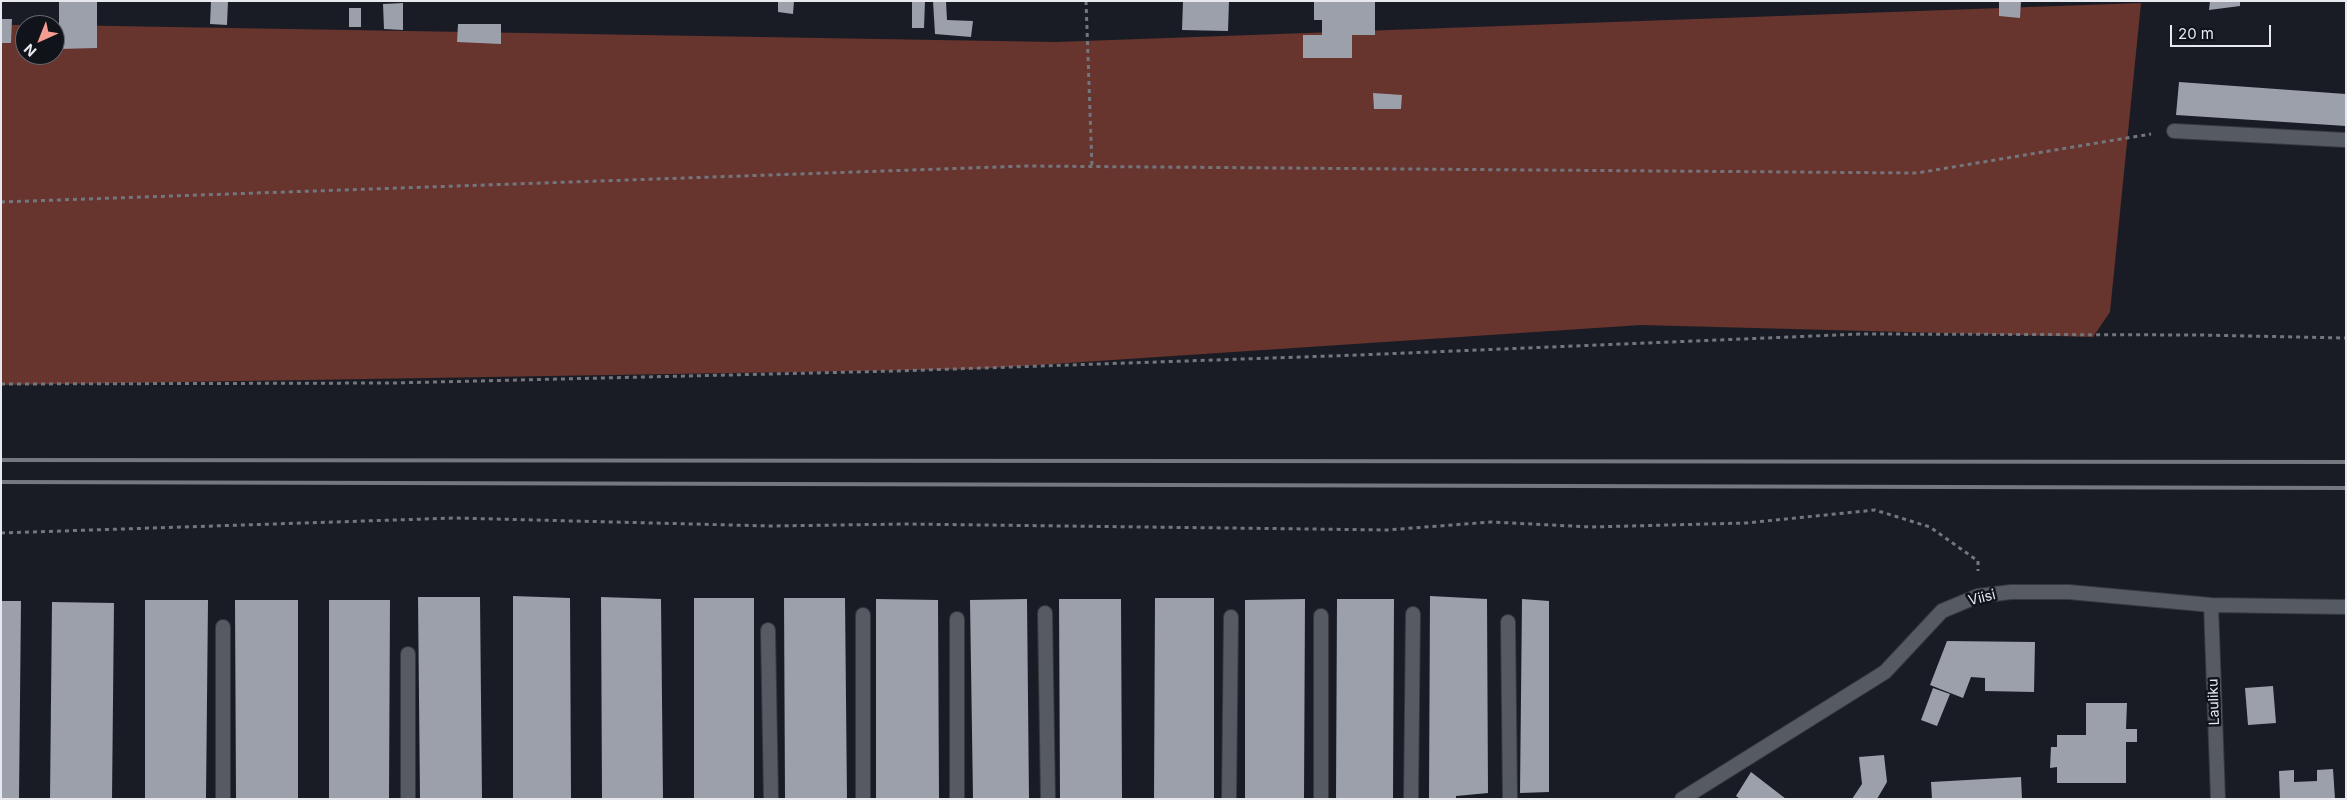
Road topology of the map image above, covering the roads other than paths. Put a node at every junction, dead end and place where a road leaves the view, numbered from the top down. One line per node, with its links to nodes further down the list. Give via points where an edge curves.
1 (2174, 131): 2 (street)
2 (2346, 140)
3 (2211, 605): 4 (street, Viisi); 25 (street, Viisi, via 2070,592 2011,592 1978,596 1942,612 1885,672); 26 (street, Lauliku)
4 (2346, 607)
5 (1046, 613): 20 (street)
6 (1413, 614): 23 (street)
7 (863, 615): 18 (street)
8 (1322, 616): 22 (street)
9 (1231, 617): 21 (street)
10 (957, 619): 19 (street)
11 (1508, 622): 24 (street)
12 (223, 627): 15 (street)
13 (768, 630): 17 (street)
14 (408, 654): 16 (street)
15 (223, 799)
16 (408, 799)
17 (771, 799)
18 (863, 799)
19 (957, 799)
20 (1048, 799)
21 (1230, 799)
22 (1321, 799)
23 (1411, 799)
24 (1510, 799)
25 (1682, 799)
26 (2218, 799)

